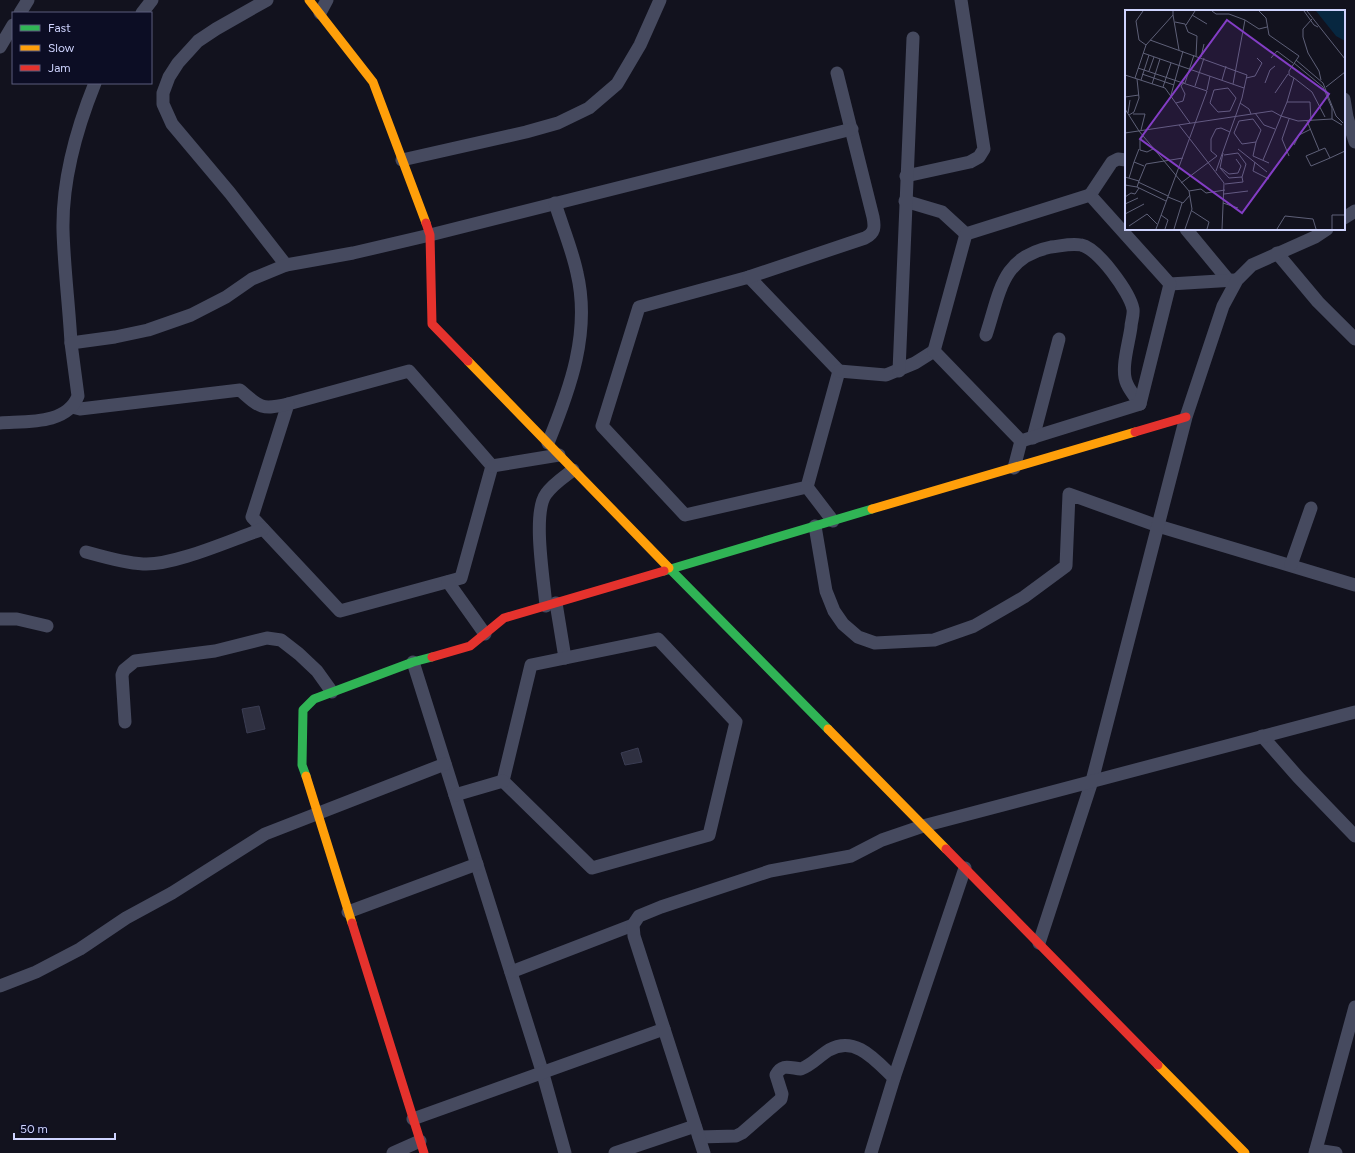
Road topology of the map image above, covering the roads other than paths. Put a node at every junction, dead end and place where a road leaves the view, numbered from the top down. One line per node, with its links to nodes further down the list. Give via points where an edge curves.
1 (28, 0): 8 (street)
2 (152, 0): 9 (street)
3 (267, 0): 33 (street, via 198,42 178,63 169,77 163,93 163,104 172,124)
4 (309, 0): 10 (street)
5 (327, 0): 10 (street)
6 (660, 0): 19 (street, via 640,45 617,84 589,108 558,123)
7 (961, 0): 21 (street, via 984,149 979,157 970,162)
8 (21, 12)
9 (143, 12)
10 (320, 13): 19 (street, via 373,82)
11 (12, 27): 13 (street)
12 (913, 38): 21 (street)
13 (0, 47)
14 (837, 73): 17 (street)
15 (95, 84): 40 (street, via 78,128 67,175 63,230)
16 (1345, 105): 18 (street)
17 (852, 129): 24 (street); 34 (street, via 875,223 871,235)
18 (1355, 142)
19 (402, 160): 31 (street)
20 (1125, 160): 22 (street, via 1112,162)
21 (906, 176): 23 (street)
22 (1090, 195): 30 (street); 36 (street)
23 (905, 202): 30 (street, via 942,212); 43 (street)
24 (555, 203): 31 (street); 50 (street, via 577,273 583,311 578,350 567,395)
25 (1355, 211): 26 (street)
26 (1345, 217)
27 (1187, 230): 35 (street)
28 (1323, 230): 29 (street)
29 (1311, 233): 32 (street)
30 (966, 234): 41 (street)
31 (430, 235): 33 (street); 50 (street, via 432,324)
32 (1276, 254): 35 (street, via 1252,265); 38 (street)
33 (286, 265): 40 (street, via 252,279 226,298 191,315 148,330)
34 (749, 277): 42 (street); 55 (street, via 639,307 602,426 685,514)
35 (1233, 281): 36 (street); 47 (street)
36 (1170, 284): 45 (street)
37 (986, 335): 45 (street, via 1004,281 1017,261 1038,250 1069,244 1082,245 1096,253 1113,274 1133,310 1124,372 1126,383)
38 (1355, 339)
39 (1059, 340): 49 (street)
40 (71, 343): 46 (street, via 78,396)
41 (934, 351): 43 (street); 49 (street)
42 (839, 371): 43 (street, via 886,375); 55 (street)
43 (899, 371)
44 (288, 404): 46 (street, via 269,408 255,403 240,390 80,409); 52 (street, via 409,372); 60 (street, via 252,517)
45 (1140, 404): 49 (street)
46 (72, 407): 48 (street, via 50,419)
47 (1186, 417): 53 (street); 59 (street)
48 (0, 423)
49 (1027, 440): 53 (street)
50 (548, 443): 51 (street)
51 (559, 454): 52 (street); 54 (street)
52 (492, 466): 64 (street, via 461,578)
53 (1014, 468): 57 (street)
54 (573, 470): 63 (street); 66 (street, via 545,495 540,509 540,532)
55 (807, 486): 57 (street)
56 (1311, 508): 62 (street)
57 (833, 521): 58 (street)
58 (815, 526): 59 (street, via 826,591 834,612 858,637 875,643 934,640 974,626 1024,597 1066,566 1069,494); 63 (street)
59 (1158, 526): 62 (street); 78 (street)
60 (263, 529): 61 (street, via 197,553 144,565); 64 (street, via 340,611)
61 (86, 552)
62 (1291, 566): 65 (street)
63 (670, 569): 66 (street); 81 (street)
64 (448, 582): 69 (street)
65 (1355, 585)
66 (551, 604): 69 (street, via 504,618); 70 (street)
67 (0, 619): 68 (street, via 16,619)
68 (47, 626)
69 (485, 634): 71 (street, via 470,646)
70 (565, 658): 77 (street, via 531,665); 77 (street, via 658,639 736,722 709,835 592,868)
71 (413, 662): 72 (street); 76 (street)
72 (332, 692): 74 (street, via 317,671 299,654 281,640 267,638 215,651 135,661 122,675); 80 (street, via 314,699 303,710 302,765)
73 (1355, 712): 75 (street)
74 (125, 722)
75 (1262, 736): 78 (street); 82 (street)
76 (445, 764): 79 (street); 80 (street)
77 (503, 781): 79 (street)
78 (1092, 781): 81 (street); 87 (street)
79 (455, 795): 83 (street)
80 (317, 813): 85 (street); 89 (street, via 265,834 172,893 126,918 80,949 36,972)
81 (923, 826): 84 (street); 86 (street, via 882,840 851,856 770,871 661,907 639,916)
82 (1355, 836)
83 (477, 864): 85 (street); 88 (street)
84 (965, 868): 87 (street); 93 (street)
85 (348, 912): 94 (street)
86 (633, 925): 88 (street); 91 (street, via 634,936)
87 (1039, 943): 103 (street)
88 (511, 972): 92 (street)
89 (0, 986)
90 (1355, 1007): 97 (street)
91 (664, 1029): 92 (street); 95 (street)
92 (543, 1074): 94 (street); 99 (street)
93 (894, 1078): 95 (street, via 866,1052 852,1046 840,1046 801,1069 788,1066 778,1070 776,1075 781,1099 742,1133 736,1136); 102 (street)
94 (413, 1119): 96 (street)
95 (697, 1131): 100 (street); 101 (street)
96 (422, 1147): 98 (street)
97 (1316, 1151): 104 (street)
98 (393, 1153)
99 (565, 1153)
100 (615, 1153)
101 (704, 1153)
102 (871, 1153)
103 (1246, 1153)
104 (1336, 1153)

